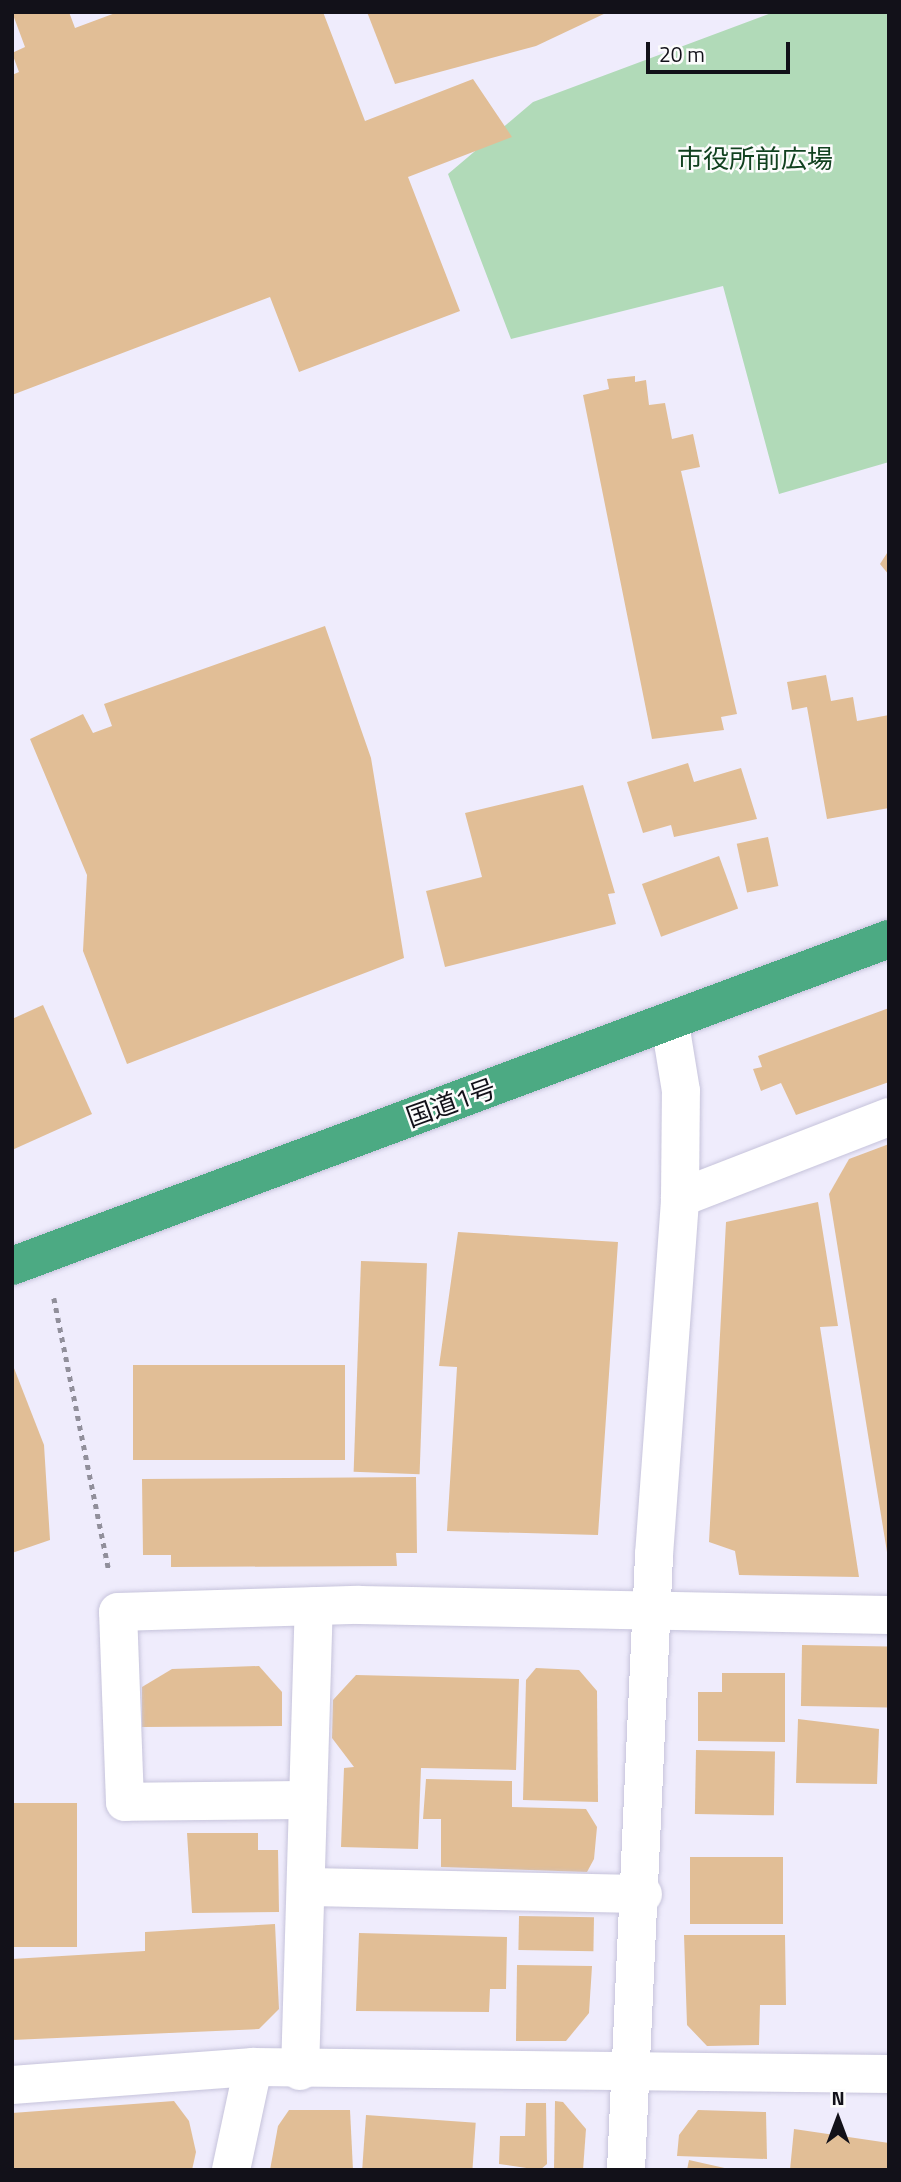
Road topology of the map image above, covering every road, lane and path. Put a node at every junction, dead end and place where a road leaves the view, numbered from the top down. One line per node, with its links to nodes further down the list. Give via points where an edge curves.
1 (889, 939): 2 (highway, 国道1号)
2 (670, 1024): 4 (street, via 681,1091); 5 (highway, 国道1号)
3 (889, 1117): 4 (street)
4 (680, 1198): 8 (street)
5 (29, 1260): 7 (path)
6 (314, 1606): 7 (street); 8 (street); 10 (street)
7 (118, 1612): 10 (street, via 125,1802)
8 (651, 1615): 9 (street); 12 (street)
9 (889, 1615)
10 (308, 1800): 11 (street)
11 (306, 1887): 12 (street); 14 (street)
12 (643, 1894): 15 (street)
13 (253, 2067): 14 (street); 17 (street); 18 (street)
14 (300, 2071): 15 (street)
15 (632, 2073): 16 (street); 19 (street)
16 (889, 2074)
17 (12, 2085)
18 (230, 2170)
19 (626, 2170)

